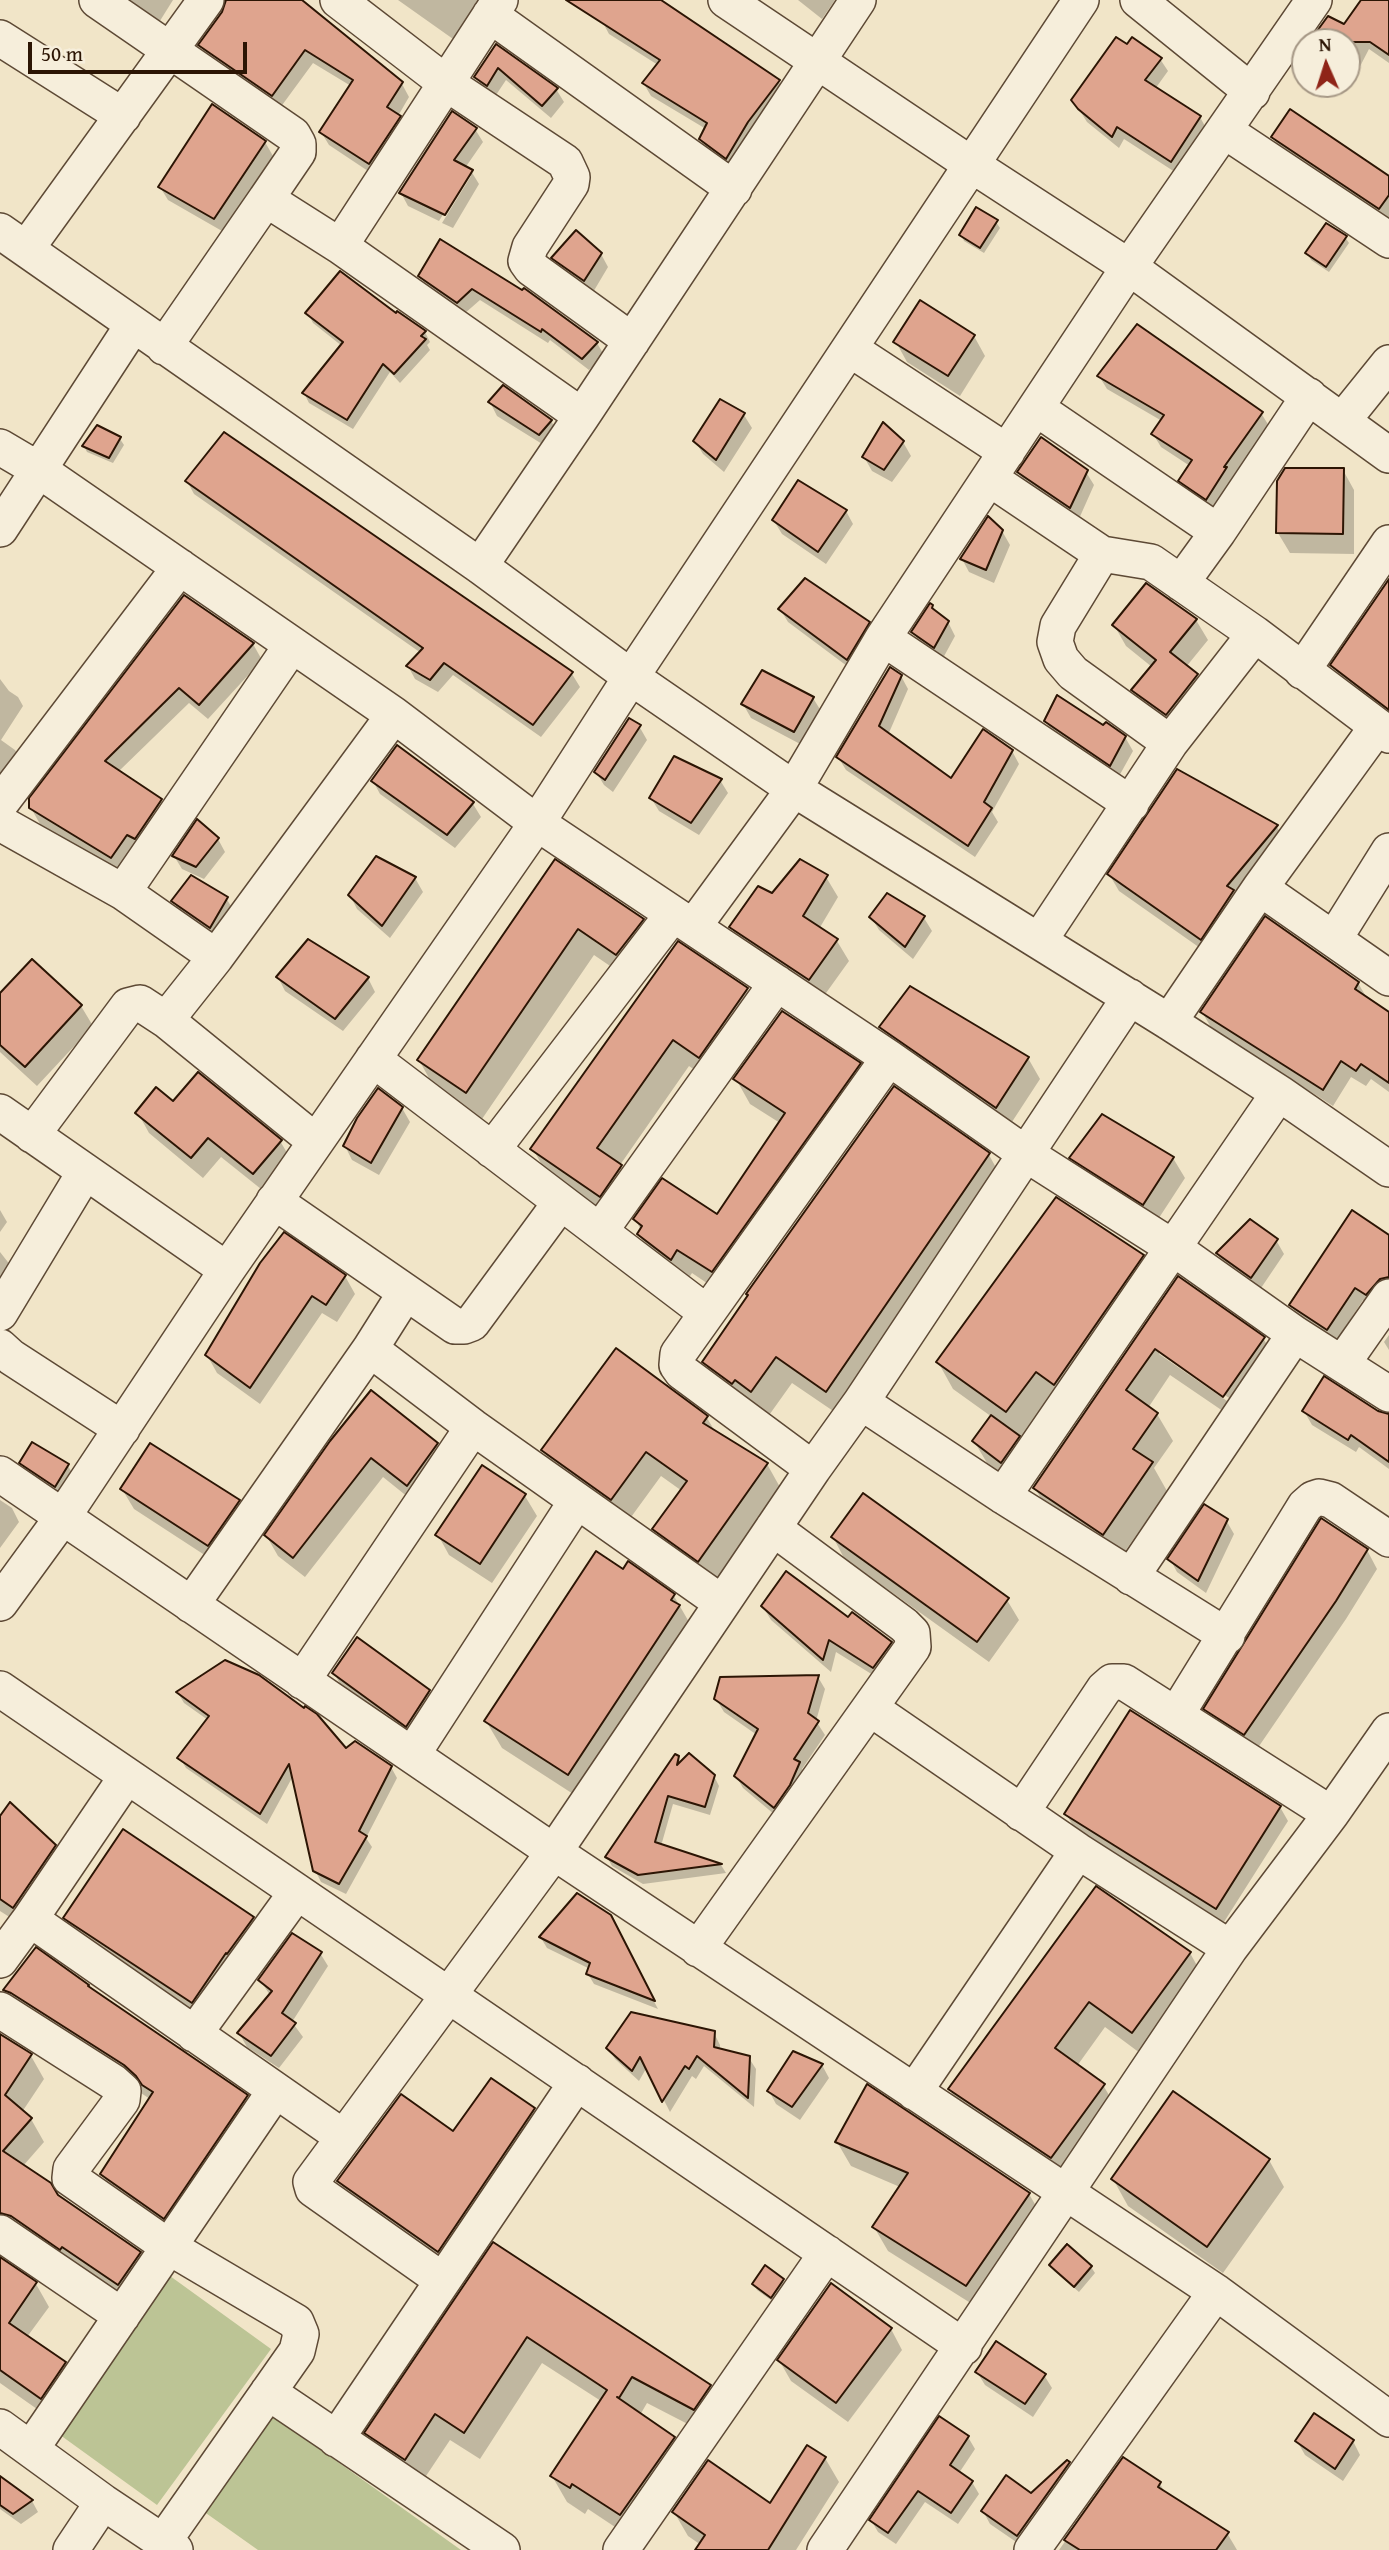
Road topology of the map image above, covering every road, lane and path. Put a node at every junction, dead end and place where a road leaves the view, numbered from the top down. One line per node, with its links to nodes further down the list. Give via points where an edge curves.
1 (97, 0): 11 (street)
2 (206, 0): 11 (street)
3 (338, 0): 13 (street)
4 (726, 0): 12 (street)
5 (858, 0): 12 (street)
6 (1081, 0): 17 (street)
7 (1138, 0): 14 (street)
8 (1314, 0): 14 (street)
9 (495, 7): 13 (street); 18 (street)
10 (0, 38): 15 (street)
11 (171, 51): 15 (street); 19 (street, via 296,139 298,152)
12 (818, 62): 17 (street); 18 (street)
13 (446, 83): 22 (street); 25 (street, via 565,162 572,177 570,184 526,261)
14 (1252, 92): 16 (street)
15 (123, 116): 20 (street)
16 (1224, 131): 21 (street); 23 (street)
17 (972, 165): 23 (street); 27 (street)
18 (734, 189): 25 (street)
19 (267, 199): 22 (street); 26 (street)
20 (13, 240): 24 (street)
21 (1389, 240)
22 (340, 246): 31 (street)
23 (1129, 267): 29 (street); 30 (street)
24 (133, 325): 26 (street); 36 (street)
25 (632, 341): 31 (street)
26 (164, 347): 41 (street)
27 (850, 349): 35 (street); 48 (street)
28 (1389, 363): 32 (street)
29 (1309, 396): 32 (street); 38 (street)
30 (1036, 408): 35 (street); 38 (street)
31 (582, 416): 41 (street)
32 (1343, 420): 34 (street)
33 (0, 447): 36 (street)
34 (1389, 455)
35 (998, 465): 40 (street); 45 (street)
36 (39, 470): 37 (street); 42 (street)
37 (0, 529)
38 (1218, 532): 43 (street)
39 (1389, 543): 47 (street)
40 (1102, 554): 43 (street, via 1143,559); 51 (street, via 1058,625 1055,642 1061,659 1073,673)
41 (480, 566): 48 (street)
42 (180, 567): 46 (street); 53 (street)
43 (1181, 583): 44 (street)
44 (1255, 634): 47 (street); 51 (street)
45 (883, 638): 52 (street); 54 (street)
46 (292, 645): 49 (street); 59 (street)
47 (1302, 671): 50 (street)
48 (631, 677): 52 (street); 56 (street)
49 (394, 715): 56 (street); 63 (street)
50 (1383, 731): 58 (street)
51 (1170, 743): 54 (street)
52 (794, 789): 60 (street); 62 (street)
53 (0, 804)
54 (1131, 804): 62 (street)
55 (0, 823): 59 (street)
56 (537, 823): 60 (street); 70 (street)
57 (1389, 851): 61 (street)
58 (1260, 888): 61 (street); 68 (street)
59 (123, 892): 63 (street)
60 (683, 921): 65 (street); 75 (street)
61 (1334, 939): 64 (street)
62 (1039, 941): 66 (street)
63 (216, 957): 67 (street)
64 (1389, 978)
65 (778, 983): 69 (street); 81 (street)
66 (1129, 997): 68 (street); 76 (street)
67 (166, 1020): 73 (street, via 140,1003 128,1006); 74 (street)
68 (1169, 1022): 71 (street)
69 (889, 1058): 76 (street); 86 (street)
70 (373, 1059): 74 (street); 75 (street)
71 (1279, 1093): 77 (street); 82 (street)
72 (0, 1112): 73 (street)
73 (32, 1135): 78 (street)
74 (315, 1141): 79 (street)
75 (492, 1150): 80 (street)
76 (1026, 1154): 82 (street); 93 (street)
77 (1389, 1169)
78 (86, 1172): 83 (street); 87 (street)
79 (274, 1201): 83 (street); 84 (street)
80 (561, 1202): 81 (street); 84 (street, via 472,1323 455,1325)
81 (600, 1231): 86 (street)
82 (1172, 1247): 88 (street); 98 (street)
83 (227, 1270): 95 (street)
84 (407, 1292): 90 (street)
85 (1389, 1297): 91 (street)
86 (707, 1313): 96 (street, via 678,1354 677,1365)
87 (0, 1314)
88 (1295, 1334): 91 (street); 103 (street)
89 (0, 1347): 95 (street)
90 (370, 1349): 94 (street); 106 (street)
91 (1342, 1364): 92 (street)
92 (1389, 1394)
93 (861, 1402): 96 (street); 98 (street)
94 (472, 1427): 99 (street); 108 (street)
95 (122, 1429): 100 (street)
96 (813, 1469): 101 (street)
97 (0, 1474): 100 (street)
98 (1003, 1496): 103 (street)
99 (576, 1502): 104 (street); 113 (street)
100 (62, 1518): 105 (street); 106 (street)
101 (773, 1528): 104 (street); 110 (street, via 912,1633 913,1647)
102 (1389, 1539): 107 (street, via 1331,1500 1312,1499)
103 (1131, 1577): 107 (street)
104 (722, 1603): 118 (street)
105 (0, 1604)
106 (191, 1605): 108 (street)
107 (1227, 1636): 111 (street)
108 (302, 1681): 113 (street)
109 (0, 1689): 114 (street)
110 (870, 1708): 115 (street); 122 (street)
111 (1176, 1715): 115 (street, via 1124,1682 1112,1682); 116 (street)
112 (1389, 1731): 116 (street)
113 (412, 1755): 118 (street)
114 (127, 1776): 119 (street); 120 (street)
115 (1021, 1812): 117 (street)
116 (1331, 1814): 121 (street)
117 (1078, 1851): 121 (street); 129 (street)
118 (554, 1852): 122 (street); 124 (street)
119 (297, 1892): 124 (street); 126 (street)
120 (30, 1919): 123 (street); 126 (street)
121 (1230, 1948): 131 (street)
122 (698, 1949): 129 (street)
123 (0, 1960)
124 (451, 1995): 127 (street); 130 (street)
125 (0, 2010): 133 (street, via 121,2088 122,2100 71,2169 70,2178)
126 (194, 2034): 128 (street)
127 (577, 2082): 134 (street); 135 (street)
128 (275, 2091): 130 (street); 133 (street)
129 (914, 2092): 131 (street)
130 (343, 2137): 135 (street, via 311,2182 313,2189)
131 (1065, 2193): 136 (street); 138 (street)
132 (0, 2233): 137 (street)
133 (169, 2247): 137 (street); 139 (street, via 296,2322 301,2334 297,2351)
134 (827, 2253): 138 (street); 148 (street)
135 (442, 2280): 142 (street)
136 (1216, 2292): 140 (street); 150 (street)
137 (122, 2316): 143 (street)
138 (964, 2347): 149 (street)
139 (268, 2392): 142 (street); 145 (street)
140 (1389, 2419)
141 (0, 2427): 143 (street)
142 (336, 2439): 147 (street)
143 (31, 2449): 144 (street)
144 (103, 2502): 145 (street); 146 (street)
145 (169, 2546)
146 (71, 2550)
147 (502, 2550)
148 (621, 2550)
149 (825, 2550)
150 (1032, 2550)

